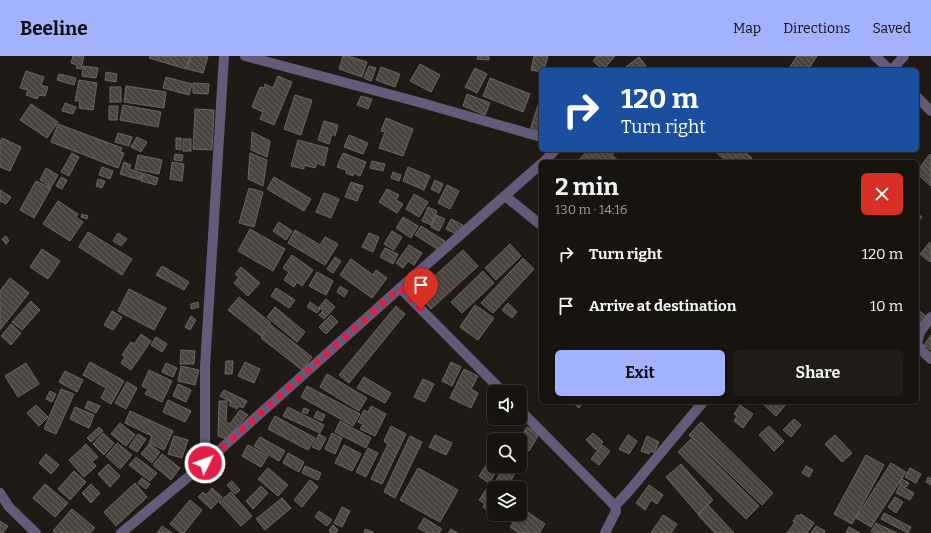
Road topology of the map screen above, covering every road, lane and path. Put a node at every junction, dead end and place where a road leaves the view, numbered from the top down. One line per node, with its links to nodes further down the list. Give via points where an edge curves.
1 (224, 56): 23 (street, via 205,367)
2 (245, 56): 9 (street)
3 (875, 56): 5 (street)
4 (904, 56): 6 (street)
5 (889, 68)
6 (893, 68)
7 (919, 99): 8 (street)
8 (931, 111)
9 (539, 136)
10 (554, 152): 11 (street)
11 (546, 160)
12 (539, 166): 13 (street)
13 (505, 196): 14 (street); 15 (street)
14 (539, 223)
15 (400, 288): 20 (street); 23 (street)
16 (931, 317): 17 (street)
17 (919, 336)
18 (919, 346): 19 (street)
19 (931, 359)
20 (496, 385)
21 (701, 404): 25 (street)
22 (527, 417): 25 (street)
23 (205, 463): 27 (street)
24 (0, 493): 26 (street, via 9,506)
25 (615, 506): 28 (street, via 616,511)
26 (36, 533)
27 (121, 533)
28 (605, 533)

